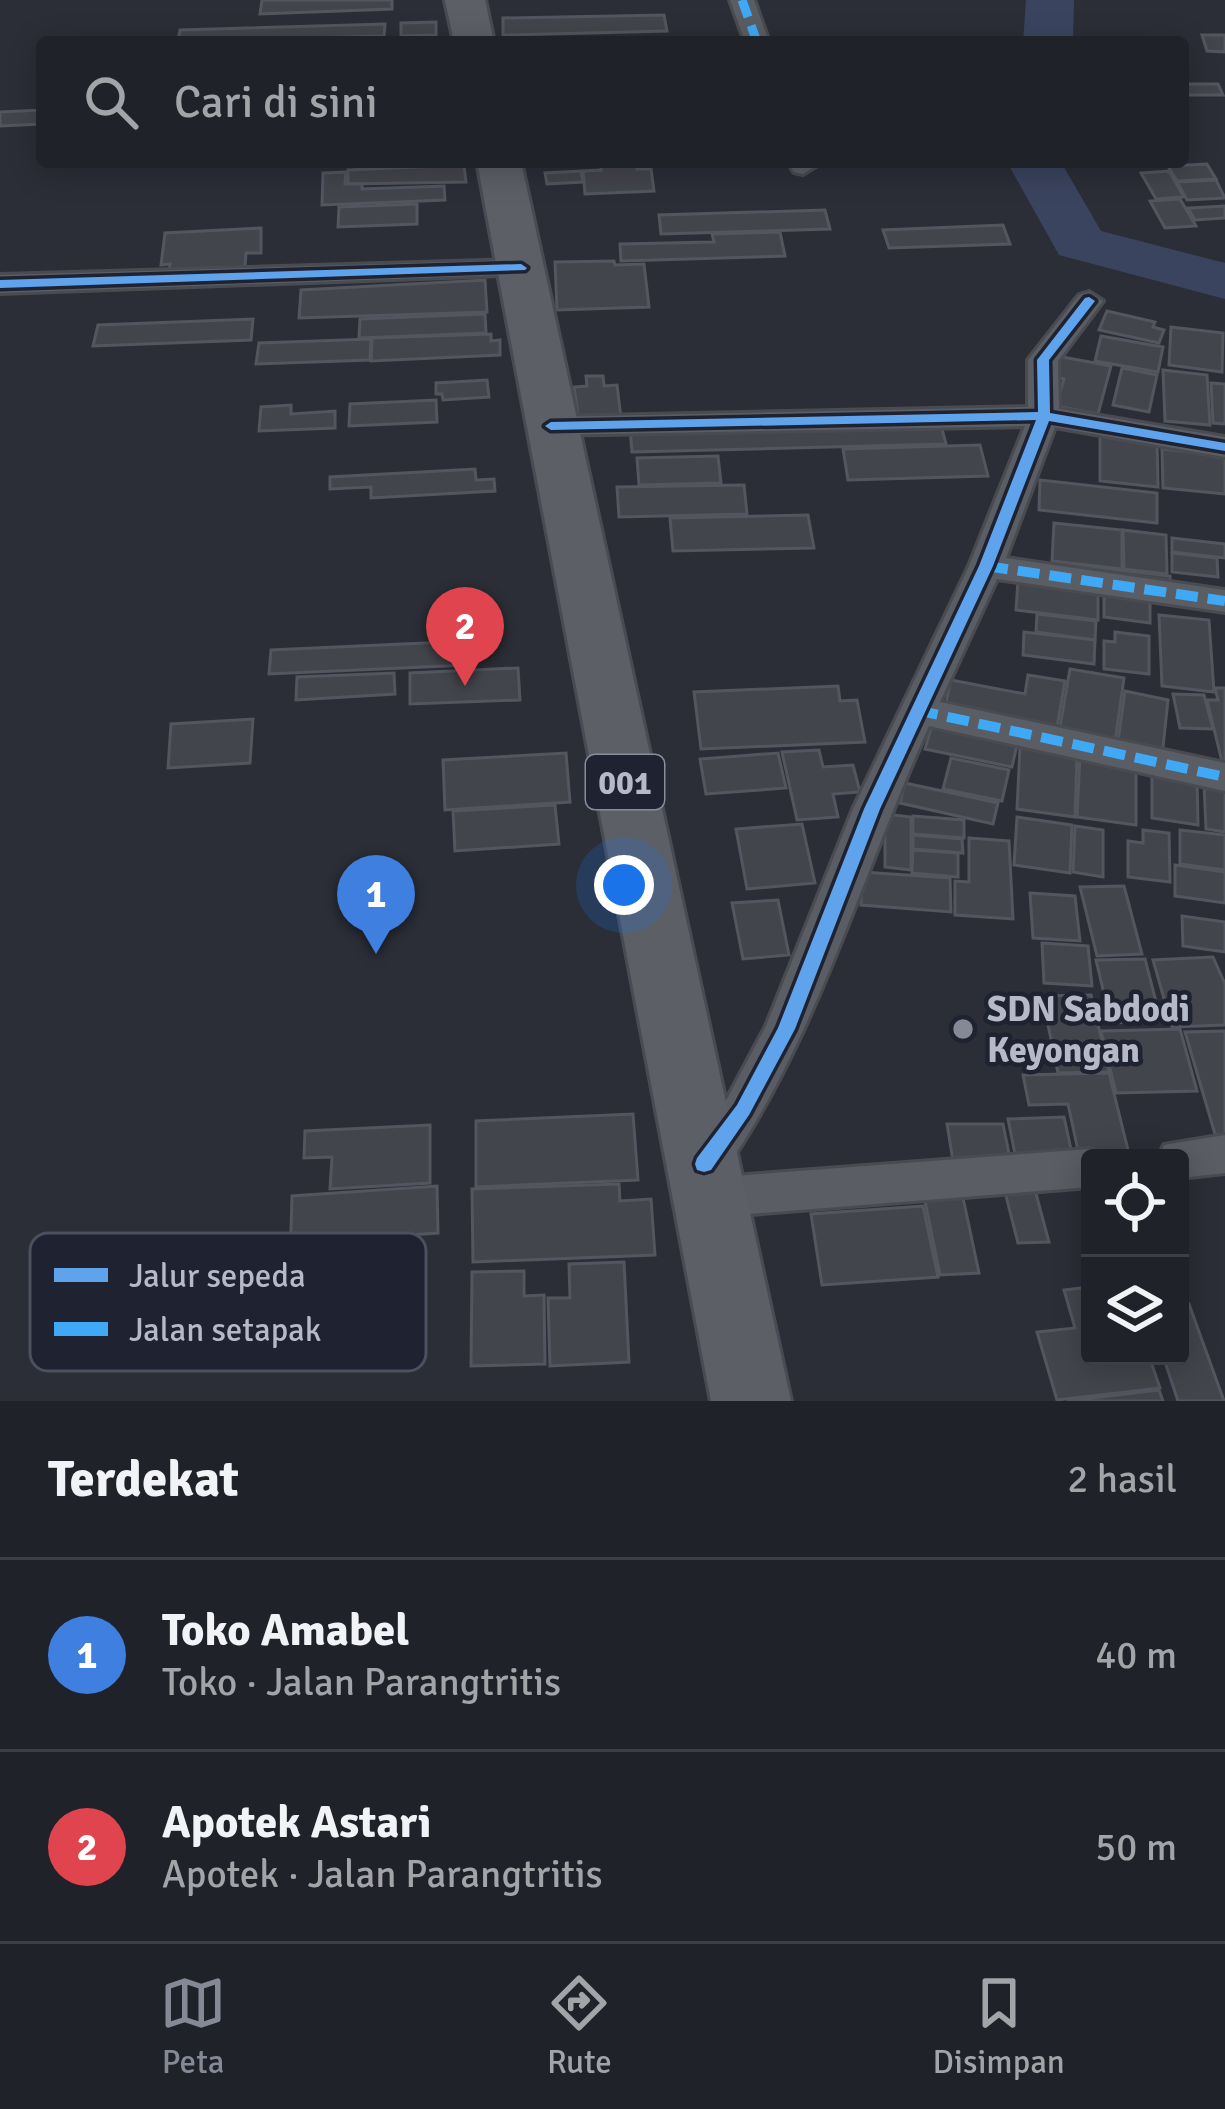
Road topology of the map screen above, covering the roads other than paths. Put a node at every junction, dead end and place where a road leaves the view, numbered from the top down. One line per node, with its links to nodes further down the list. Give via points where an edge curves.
1 (466, 0): 3 (main road)
2 (742, 0): 4 (street)
3 (473, 36)
4 (755, 36)
5 (500, 168): 6 (main road, 001)
6 (520, 268): 7 (street); 10 (main road, 001)
7 (0, 284)
8 (1089, 301): 9 (street, via 1043,360)
9 (1044, 416): 10 (street); 11 (street); 12 (street)
10 (551, 426): 19 (main road, 001)
11 (1225, 447)
12 (986, 566): 13 (street); 14 (street)
13 (1225, 602)
14 (916, 710): 15 (street); 19 (street, via 786,1029)
15 (1225, 777)
16 (1225, 1154): 17 (street)
17 (1189, 1158)
18 (1081, 1168): 19 (street)
19 (708, 1180): 20 (main road, 001)
20 (752, 1401)

